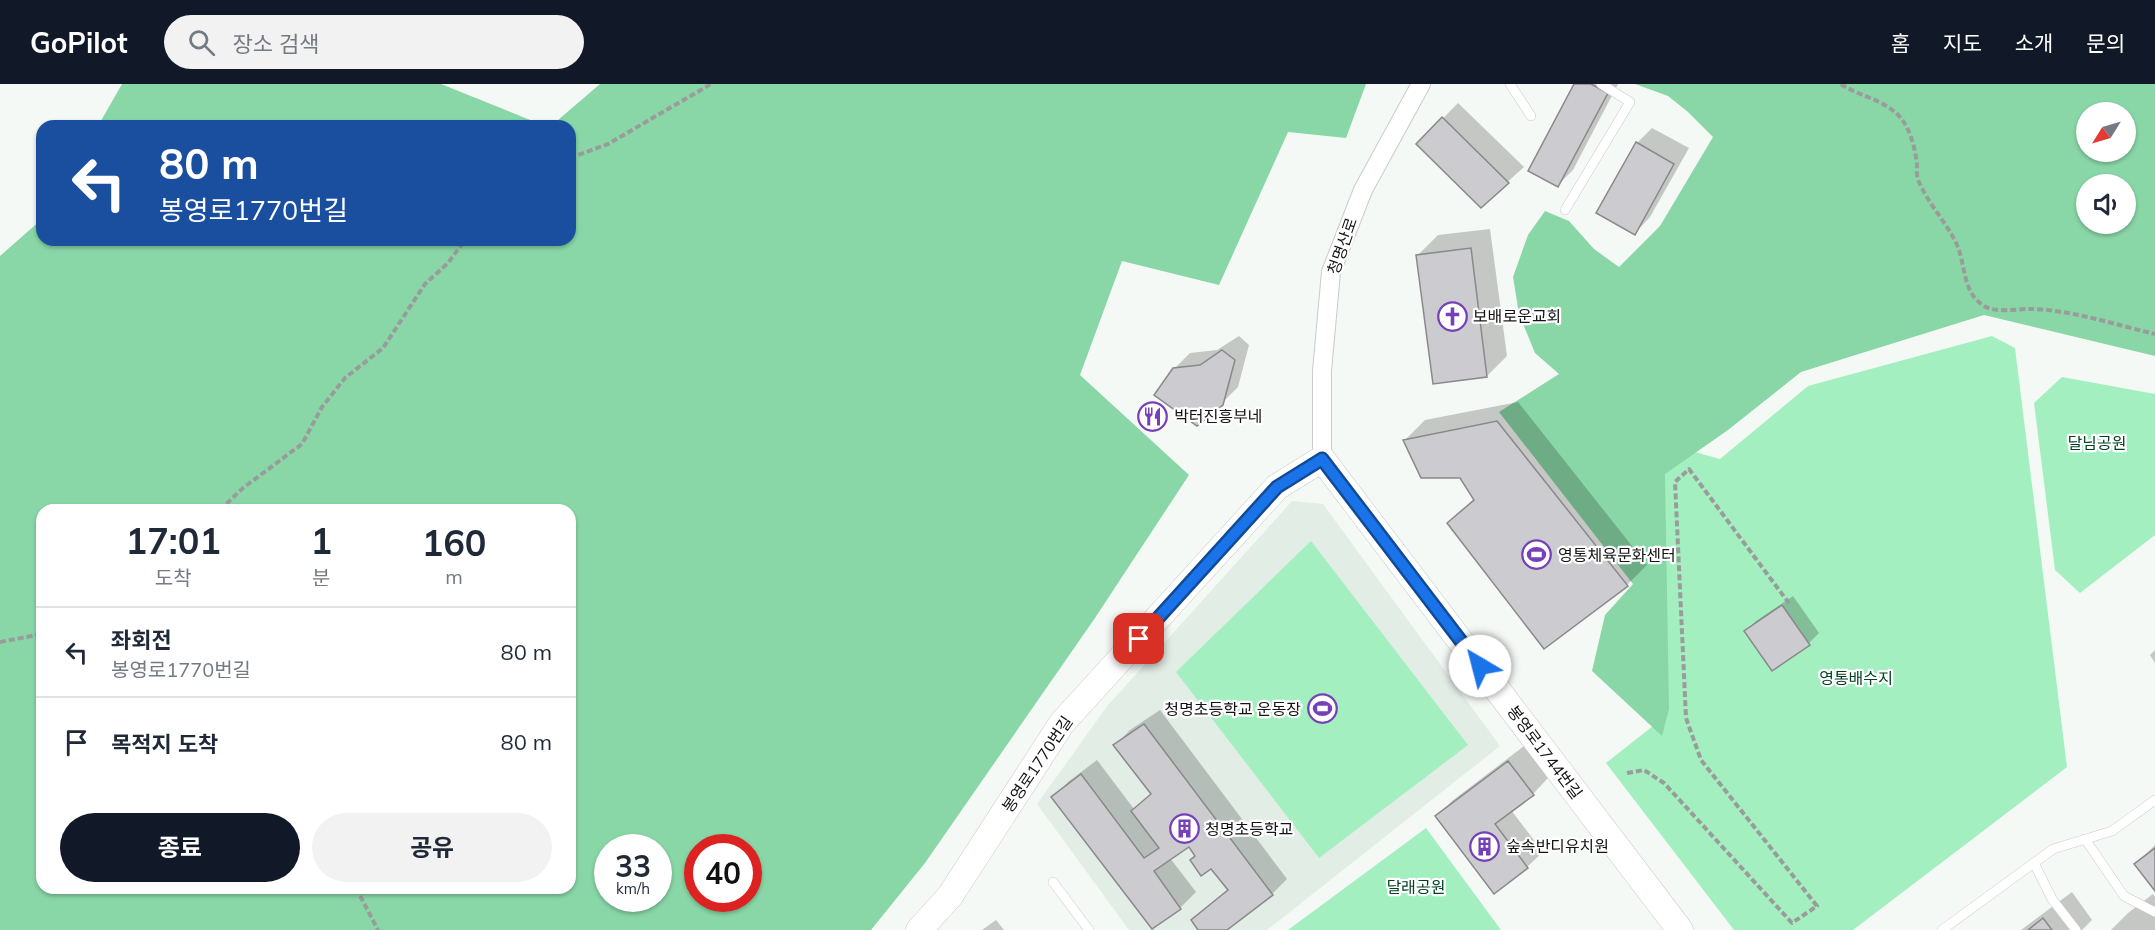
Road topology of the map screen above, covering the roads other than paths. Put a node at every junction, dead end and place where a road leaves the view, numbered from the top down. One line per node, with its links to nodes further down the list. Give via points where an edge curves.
1 (1421, 84): 6 (street, 청명산로, via 1371,174 1331,272 1322,371)
2 (1510, 84): 4 (lane)
3 (1601, 84): 5 (lane, via 1630,102)
4 (1531, 116)
5 (1565, 210)
6 (1322, 459): 12 (street, 봉영로1770번길, via 1277,487 1062,723 950,896); 14 (street, 봉영로1744번길)
7 (2155, 800): 8 (lane, via 2112,831)
8 (2085, 839): 9 (lane, via 2053,849); 11 (lane, via 2124,897)
9 (2034, 863): 15 (lane); 16 (lane, via 2052,899)
10 (1053, 882): 13 (lane)
11 (2155, 912)
12 (919, 930)
13 (1089, 930)
14 (1680, 930)
15 (1942, 930)
16 (2076, 930)

